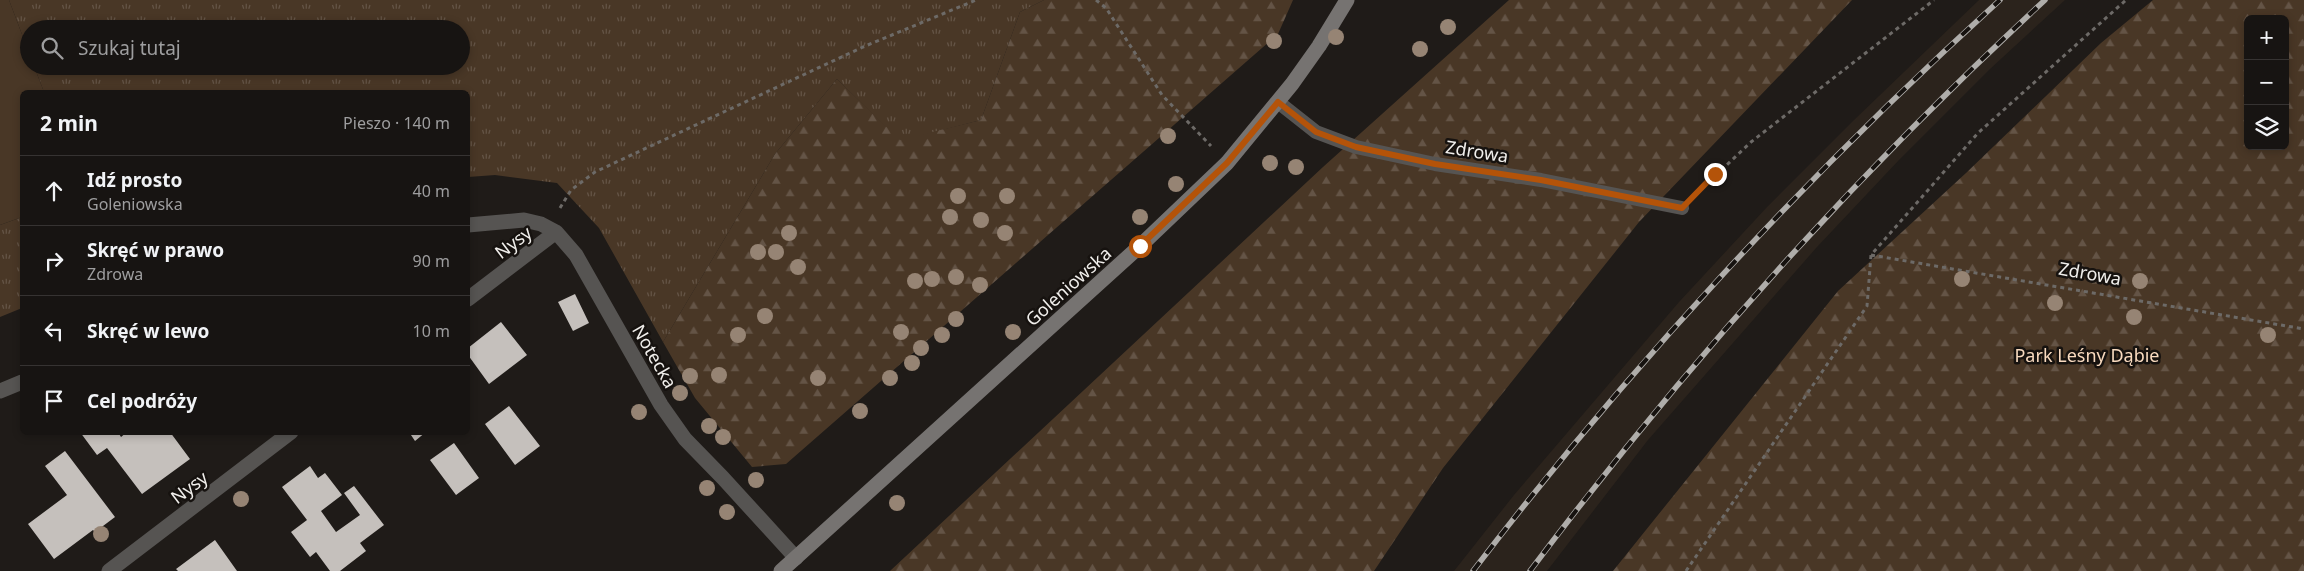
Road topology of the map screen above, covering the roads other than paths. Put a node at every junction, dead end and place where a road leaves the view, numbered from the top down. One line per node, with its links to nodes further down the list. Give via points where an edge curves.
1 (1347, 0): 2 (street, Goleniowska, via 1319,46)
2 (1278, 102): 3 (lane, Zdrowa, via 1316,132 1356,147); 10 (street, Goleniowska, via 1227,163 1140,246)
3 (1682, 208)
4 (470, 225): 5 (street, Notecka, via 524,220)
5 (556, 232): 6 (street, Nysy); 10 (street, Notecka, via 576,255 661,405 685,439)
6 (470, 297)
7 (20, 383): 8 (street)
8 (0, 391)
9 (287, 435): 11 (street, Nysy)
10 (796, 558): 12 (street, Goleniowska)
11 (109, 571)
12 (781, 571)

